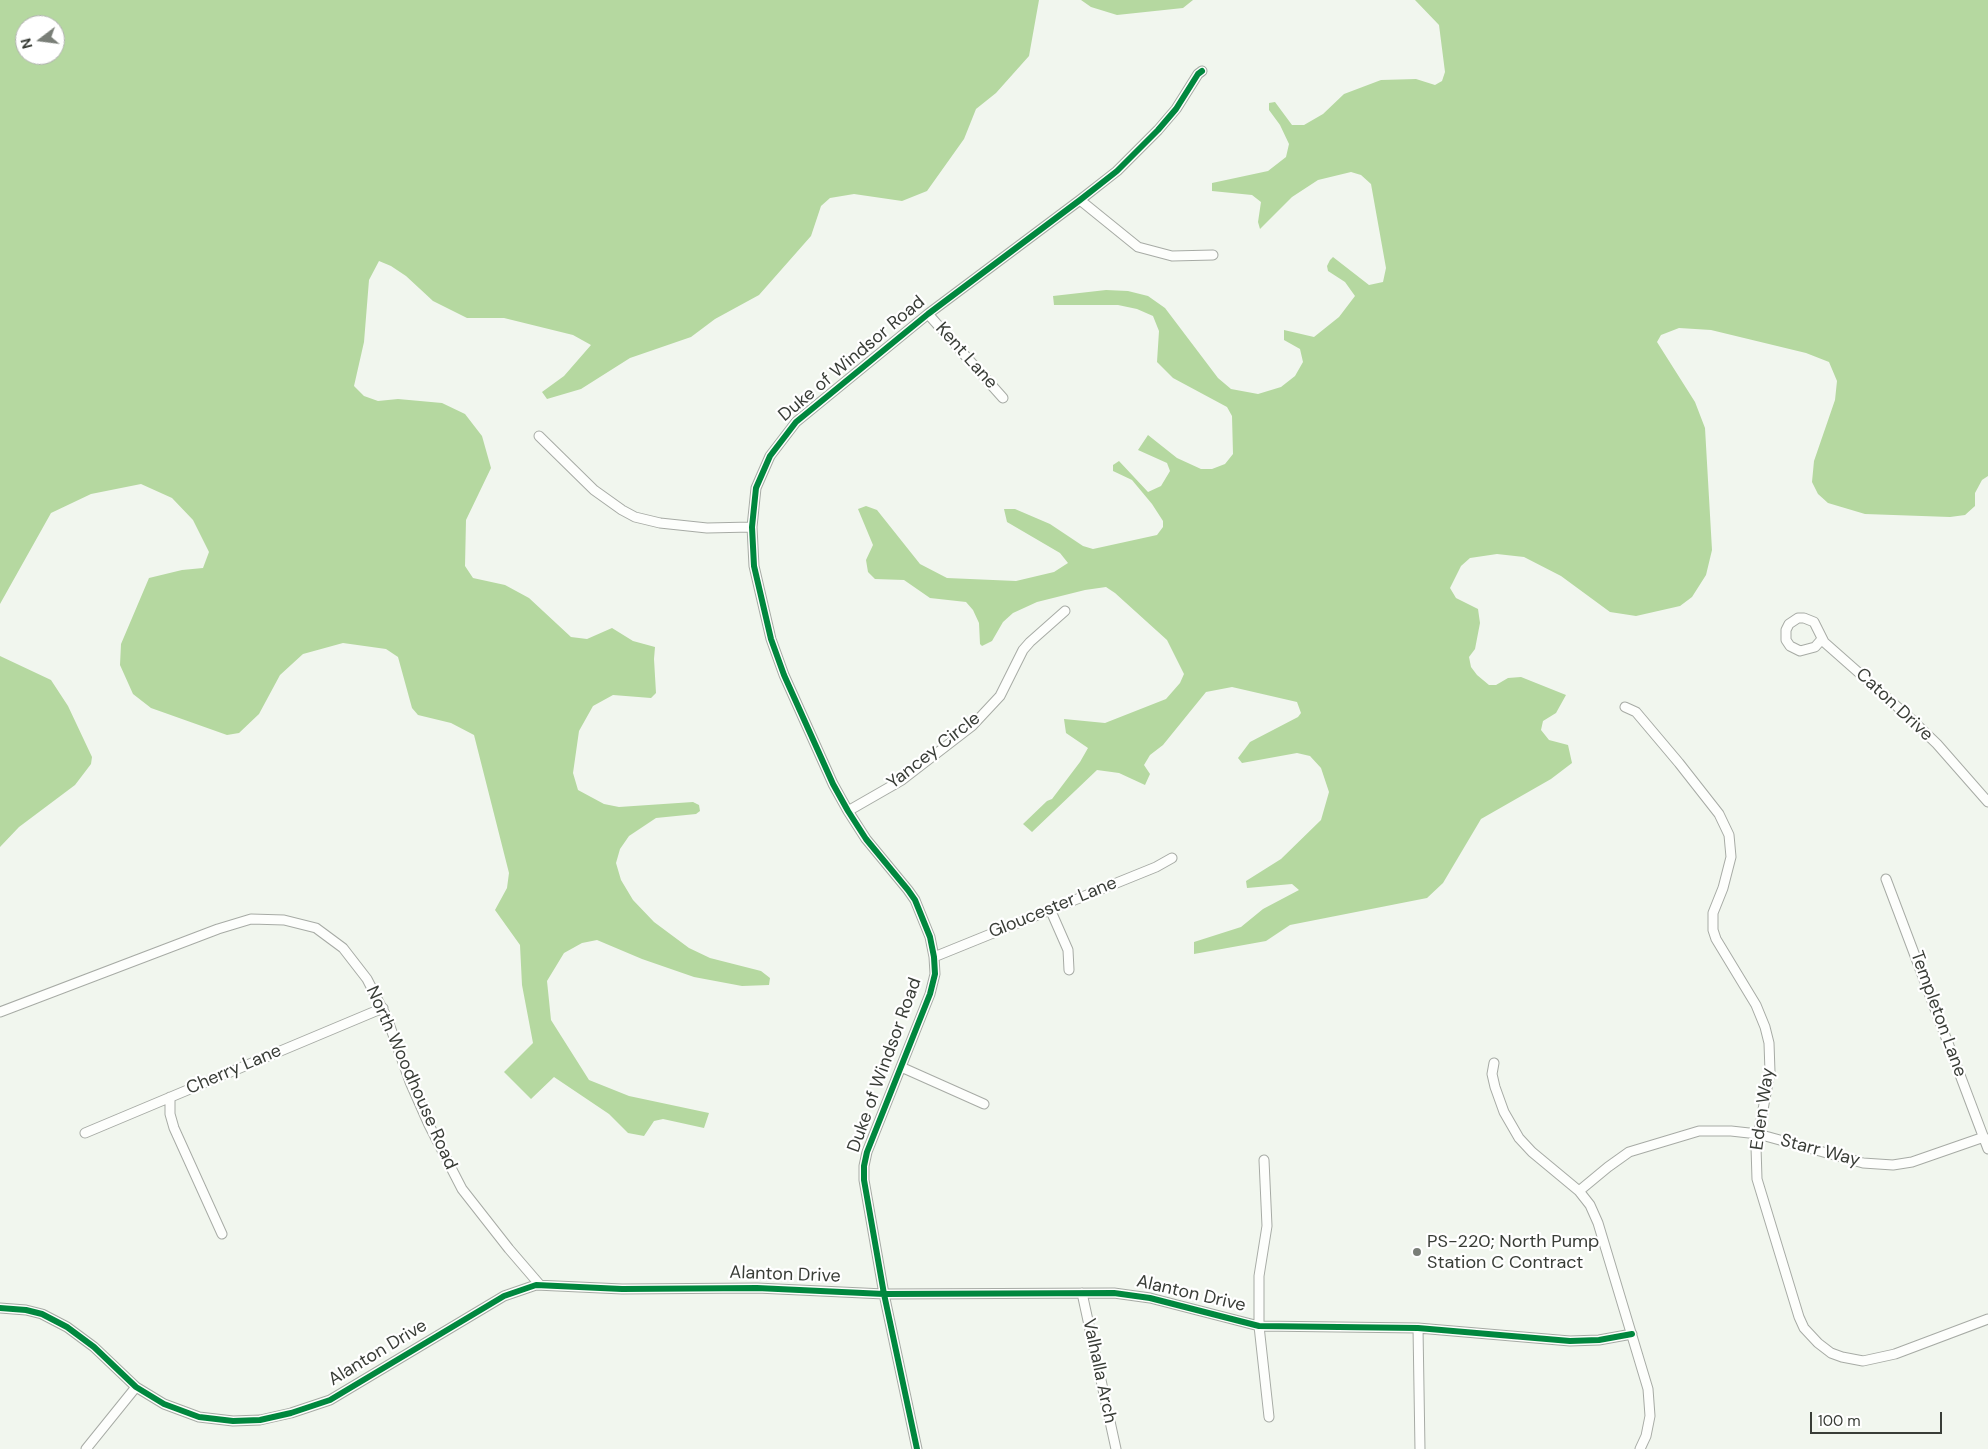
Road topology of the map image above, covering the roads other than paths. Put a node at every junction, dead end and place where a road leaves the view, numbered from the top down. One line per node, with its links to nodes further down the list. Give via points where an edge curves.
1 (1202, 71): 2 (street, Duke of Windsor Road, via 1158,130 1131,158)
2 (1080, 200): 3 (street, via 1138,247 1172,256); 4 (street, Duke of Windsor Road)
3 (1214, 255)
4 (928, 314): 5 (street, Kent Lane); 7 (street, Duke of Windsor Road, via 786,432 759,480)
5 (1004, 398)
6 (539, 436): 7 (street, via 594,490 635,517 699,528)
7 (752, 527): 12 (street, Duke of Windsor Road, via 754,566 774,648 800,712)
8 (1065, 611): 12 (street, Yancey Circle, via 1023,650 1000,696 972,726 902,780)
9 (1822, 639): 9 (street, Caton Drive, via 1808,650 1794,650 1785,635 1789,624 1804,618 1814,622); 11 (street, Caton Drive, via 1924,731)
10 (1625, 707): 25 (street, Eden Way, via 1636,712 1679,763 1719,814 1729,835 1729,867 1712,922 1716,939 1759,1011 1769,1044 1770,1072)
11 (1988, 802)
12 (848, 811): 16 (street, Duke of Windsor Road, via 914,900)
13 (1172, 858): 15 (street, Gloucester Lane)
14 (1886, 879): 26 (street, Templeton Lane)
15 (1050, 909): 16 (street, Gloucester Lane); 17 (street, via 1068,950)
16 (934, 957): 21 (street, Duke of Windsor Road, via 934,982)
17 (1069, 970)
18 (382, 1008): 19 (street, North Woodhouse Road, via 355,962 333,939 301,923 264,918 218,929); 22 (street, Cherry Lane); 31 (street, North Woodhouse Road, via 428,1125 462,1189)
19 (0, 1012)
20 (1494, 1063): 29 (street, via 1494,1087 1519,1138)
21 (901, 1067): 23 (street); 33 (street, Duke of Windsor Road, via 864,1166)
22 (170, 1096): 24 (street, Cherry Lane); 30 (street, via 174,1128)
23 (984, 1104)
24 (85, 1133)
25 (1758, 1134): 26 (street, Starr Way, via 1863,1163 1893,1165); 29 (street, Starr Way, via 1699,1131 1663,1141 1629,1152); 35 (street, Eden Way, via 1755,1164 1761,1198 1798,1318 1818,1343 1842,1357 1863,1361 1895,1354)
26 (1984, 1137): 27 (street, Templeton Lane)
27 (1988, 1149)
28 (1264, 1160): 36 (street, via 1266,1226 1259,1276)
29 (1579, 1191): 38 (street, via 1598,1223)
30 (222, 1234)
31 (540, 1285): 33 (street, Alanton Drive, via 622,1289 757,1288); 39 (street, Alanton Drive, via 504,1296 330,1400 291,1414 248,1421 214,1419 181,1411)
32 (1082, 1293): 33 (street, Alanton Drive); 36 (street, Alanton Drive, via 1150,1298); 43 (street, Valhalla Arch)
33 (884, 1294): 42 (street, Duke of Windsor Road)
34 (0, 1308): 39 (street, Alanton Drive, via 42,1314 67,1327 94,1347)
35 (1988, 1319)
36 (1259, 1326): 37 (street, Alanton Drive); 40 (street)
37 (1418, 1328): 38 (street, Alanton Drive, via 1570,1341); 44 (street)
38 (1632, 1334): 45 (street, via 1648,1389 1650,1416)
39 (136, 1387): 41 (street)
40 (1269, 1417)
41 (86, 1449)
42 (917, 1449)
43 (1116, 1449)
44 (1420, 1449)
45 (1640, 1449)

